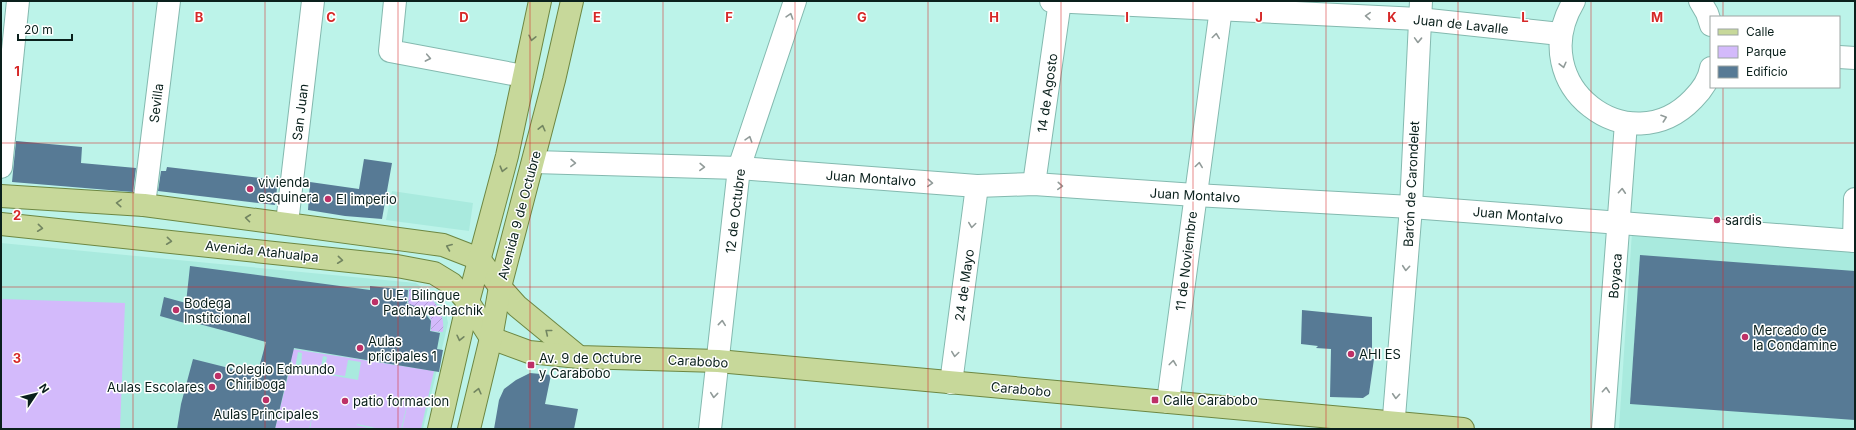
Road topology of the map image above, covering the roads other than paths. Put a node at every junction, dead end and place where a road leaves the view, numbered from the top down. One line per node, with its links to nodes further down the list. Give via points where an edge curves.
1 (18, 1): 21 (street)
2 (169, 1): 28 (street, Sevilla)
3 (313, 1): 30 (street, San Juan)
4 (395, 1): 18 (street, one-way to 18, via 390,51)
5 (540, 1): 18 (main road, Avenida 9 de Octubre, one-way to 18)
6 (572, 1): 20 (main road, Avenida 9 de Octubre, one-way to 6)
7 (795, 1): 22 (street, 12 de Octubre, one-way to 7)
8 (1057, 1): 11 (street, Juan de Lavalle); 23 (street, 14 de Agosto)
9 (1574, 1): 14 (street)
10 (1700, 1): 13 (street)
11 (1221, 5): 12 (street, Juan de Lavalle, one-way to 11); 25 (street, 11 de Noviembre, one-way to 11)
12 (1420, 10): 14 (street, Juan de Lavalle); 29 (street, Barón de Carondelet, one-way to 29)
13 (1710, 22)
14 (1560, 34): 19 (street, one-way to 19, via 1560,54 1565,74 1575,92 1589,106 1607,117)
15 (1840, 57): 16 (street)
16 (1855, 58)
17 (1710, 70): 19 (street, one-way to 17, via 1647,123 1668,117 1686,106 1700,91)
18 (523, 76): 34 (main road, Avenida 9 de Octubre, one-way to 34, via 507,156)
19 (1626, 123): 32 (street, Boyaca, one-way to 19)
20 (534, 162): 22 (street, Juan Montalvo, one-way to 22); 35 (main road, Avenida 9 de Octubre)
21 (1, 167)
22 (739, 168): 24 (street, Juan Montalvo, one-way to 24); 39 (street, 12 de Octubre, one-way to 22)
23 (1034, 184): 24 (street, Juan Montalvo); 25 (street, Juan Montalvo, one-way to 25)
24 (977, 186): 40 (street, 24 de Mayo, one-way to 40)
25 (1195, 195): 29 (street, Juan Montalvo); 41 (street, 11 de Noviembre, one-way to 25)
26 (1, 196): 28 (main road, one-way to 26)
27 (1855, 199): 33 (street)
28 (144, 205): 30 (main road, one-way to 28)
29 (1411, 207): 32 (street, Juan Montalvo); 42 (street, Barón de Carondelet, one-way to 42)
30 (287, 223): 34 (main road, one-way to 30, via 443,245)
31 (1, 224): 36 (main road, Avenida Atahualpa, one-way to 36, via 397,266 434,273 452,284)
32 (1620, 224): 33 (street, Juan Montalvo); 47 (street, Boyaca, one-way to 32)
33 (1854, 241)
34 (479, 259): 35 (main road); 36 (main road, Avenida 9 de Octubre)
35 (500, 287): 37 (main road, Avenida 9 de Octubre); 38 (main road, one-way to 35, via 517,306)
36 (468, 302): 37 (main road, Avenida Atahualpa); 43 (main road, Avenida 9 de Octubre, one-way to 43)
37 (491, 338): 38 (main road, Carabobo, via 528,352); 44 (main road, Avenida 9 de Octubre, one-way to 37)
38 (578, 357): 39 (main road, Carabobo)
39 (718, 361): 40 (main road, Carabobo); 45 (street, 12 de Octubre, one-way to 45)
40 (951, 383): 41 (main road, Carabobo)
41 (1168, 402): 42 (main road, Carabobo)
42 (1394, 426): 46 (main road, Carabobo)
43 (439, 429)
44 (468, 429)
45 (710, 429)
46 (1463, 429)
47 (1603, 429)

